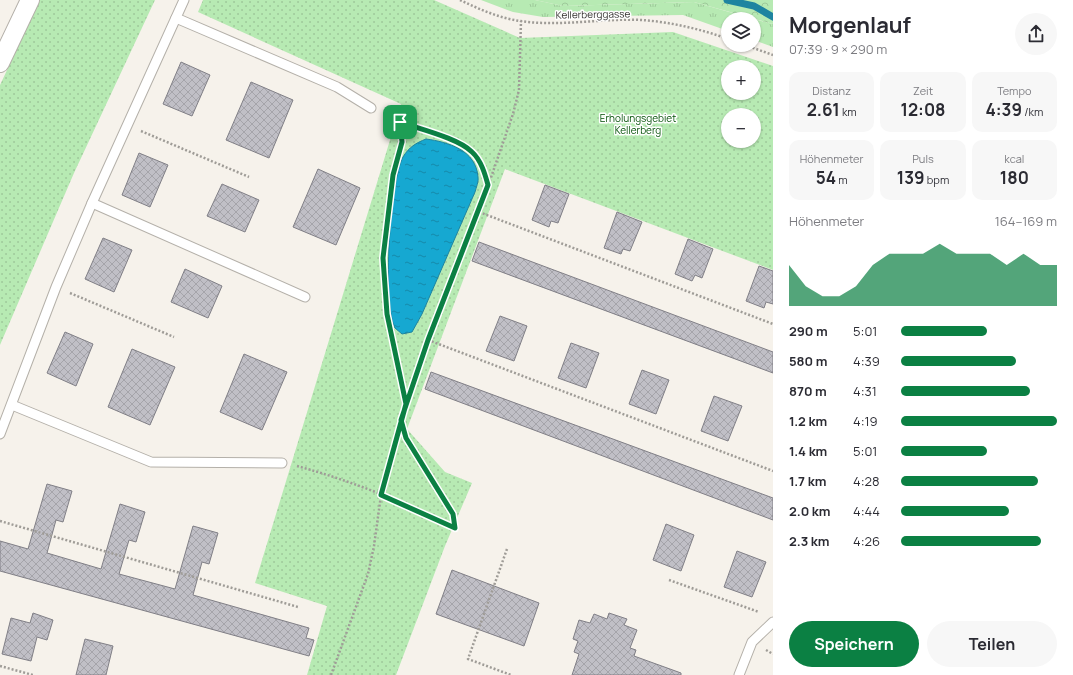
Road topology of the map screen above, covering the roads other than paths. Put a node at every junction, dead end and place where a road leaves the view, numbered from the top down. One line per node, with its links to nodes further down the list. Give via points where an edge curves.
1 (30, 0): 4 (street)
2 (184, 0): 3 (lane)
3 (176, 18): 5 (lane, via 337,87); 6 (lane)
4 (0, 63)
5 (371, 108)
6 (92, 203): 7 (lane); 8 (lane, via 56,287)
7 (305, 296)
8 (12, 405): 9 (lane); 10 (lane, via 151,462)
9 (0, 434)
10 (282, 463)
11 (773, 622): 12 (lane, via 752,642)
12 (739, 675)

